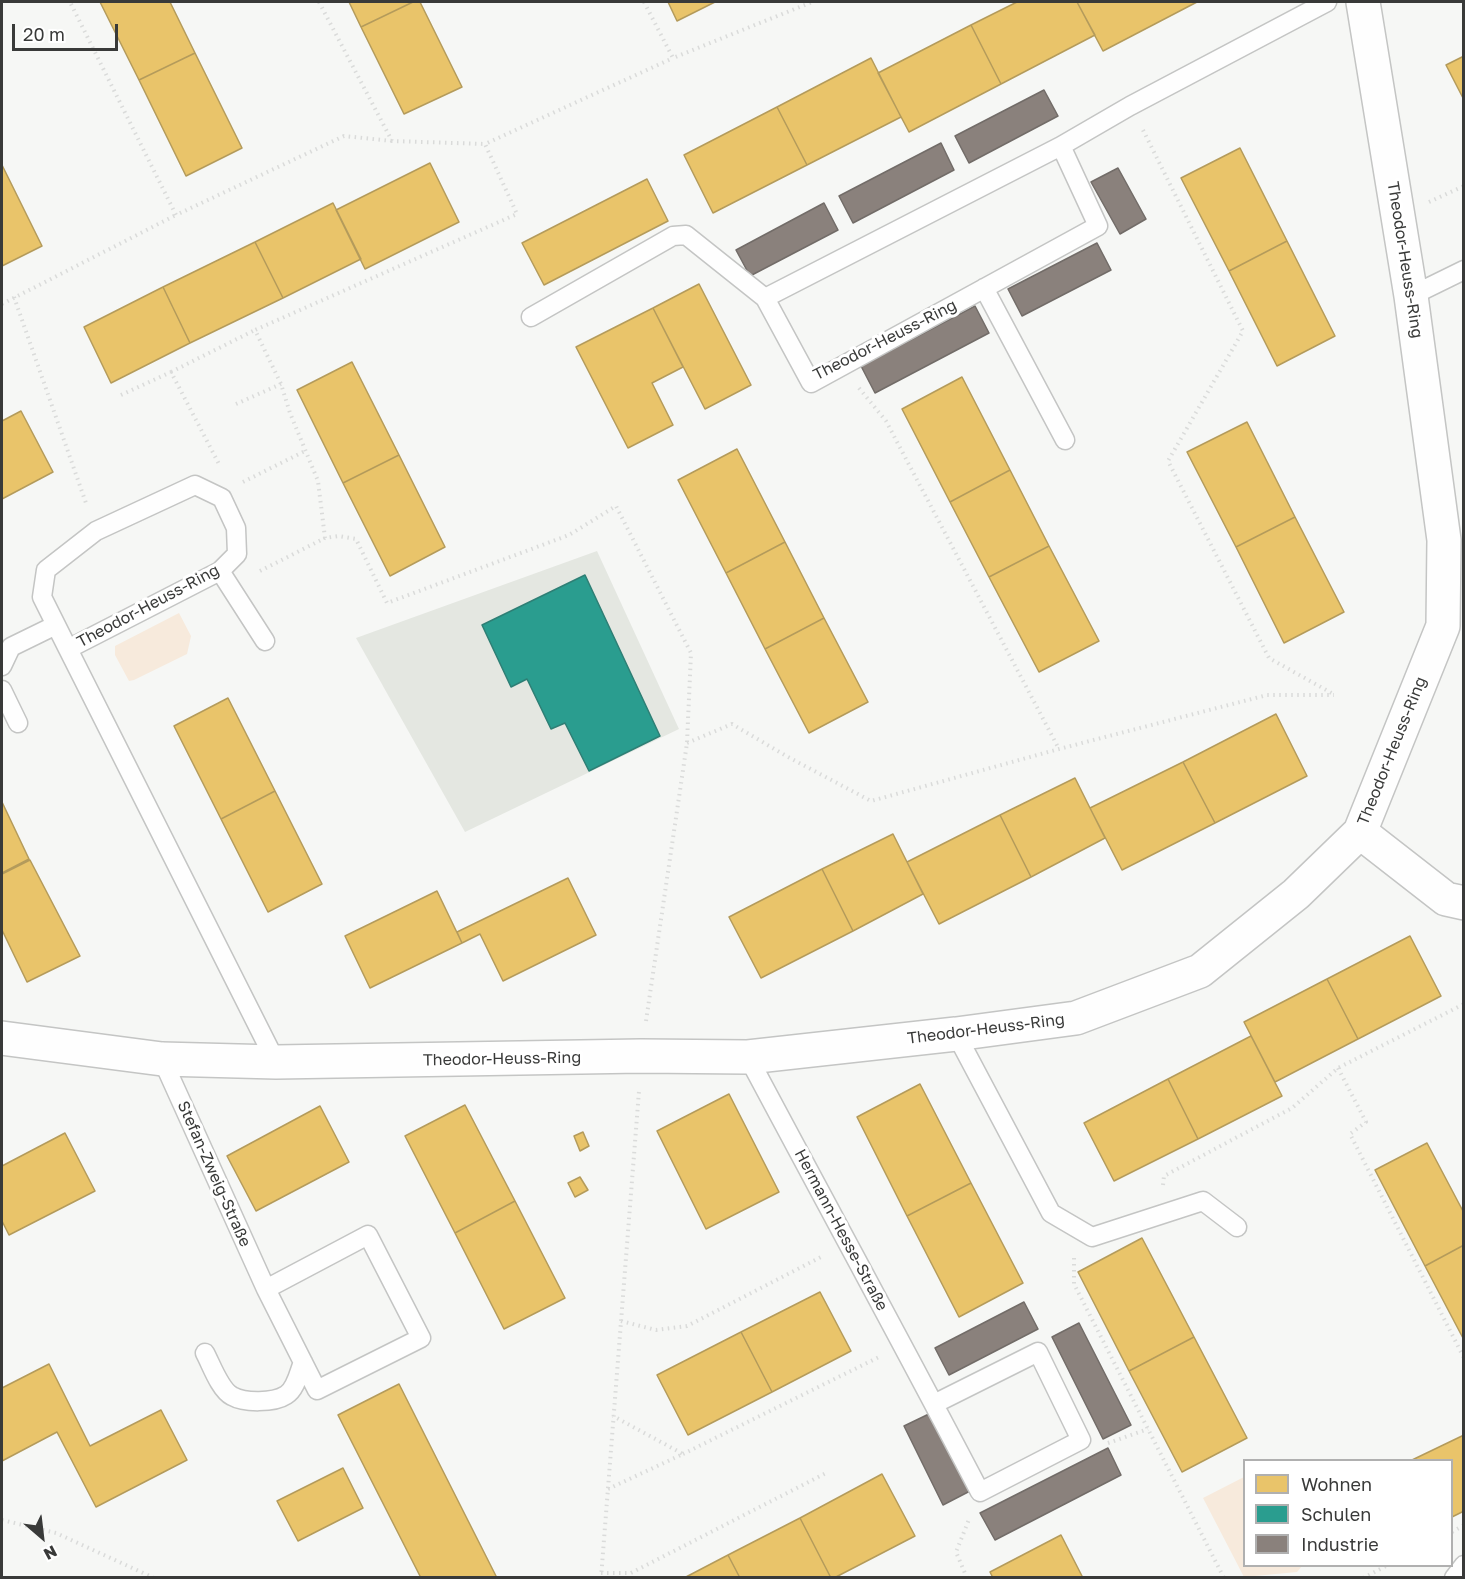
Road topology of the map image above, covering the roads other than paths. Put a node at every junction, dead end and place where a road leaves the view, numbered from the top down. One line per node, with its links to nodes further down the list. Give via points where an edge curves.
1 (1327, 2): 3 (lane)
2 (1363, 2): 6 (street, Theodor-Heuss-Ring)
3 (1061, 146): 5 (lane, Theodor-Heuss-Ring, via 1098,226); 7 (lane)
4 (1464, 270): 6 (lane)
5 (984, 288): 7 (lane, Theodor-Heuss-Ring, via 811,383); 9 (lane)
6 (1411, 296): 17 (street, Theodor-Heuss-Ring, via 1443,540 1443,626)
7 (765, 298): 8 (lane, via 686,235 673,236)
8 (531, 317)
9 (1065, 440)
10 (220, 571): 11 (lane, Theodor-Heuss-Ring, via 237,554 236,528 227,493 195,485 96,531 46,570 42,597); 12 (lane); 13 (lane, Theodor-Heuss-Ring)
11 (56, 625): 13 (lane, Theodor-Heuss-Ring); 14 (lane, via 11,647)
12 (265, 641)
13 (68, 649): 23 (lane, Theodor-Heuss-Ring)
14 (2, 666)
15 (2, 690): 16 (lane)
16 (18, 723)
17 (1360, 831): 18 (street, via 1446,899); 19 (street, Theodor-Heuss-Ring, via 1296,894 1200,971 1076,1018)
18 (1464, 903)
19 (956, 1034): 21 (street, Theodor-Heuss-Ring); 24 (lane, via 1051,1213 1092,1237 1203,1201)
20 (2, 1038): 22 (street, Theodor-Heuss-Ring)
21 (748, 1057): 23 (street, Theodor-Heuss-Ring); 28 (lane, Hermann-Hesse-Straße)
22 (162, 1059): 23 (street, Theodor-Heuss-Ring); 25 (lane, Stefan-Zweig-Straße)
23 (276, 1062)
24 (1237, 1227)
25 (266, 1289): 27 (lane, Stefan-Zweig-Straße); 27 (lane, Stefan-Zweig-Straße, via 368,1235 421,1338 317,1390)
26 (205, 1353): 27 (lane, via 231,1396 252,1401 286,1395)
27 (303, 1362)
28 (934, 1404): 28 (lane, Hermann-Hesse-Straße, via 980,1492 1081,1440 1038,1352)
29 (1464, 1566): 30 (lane)
30 (1454, 1578)

